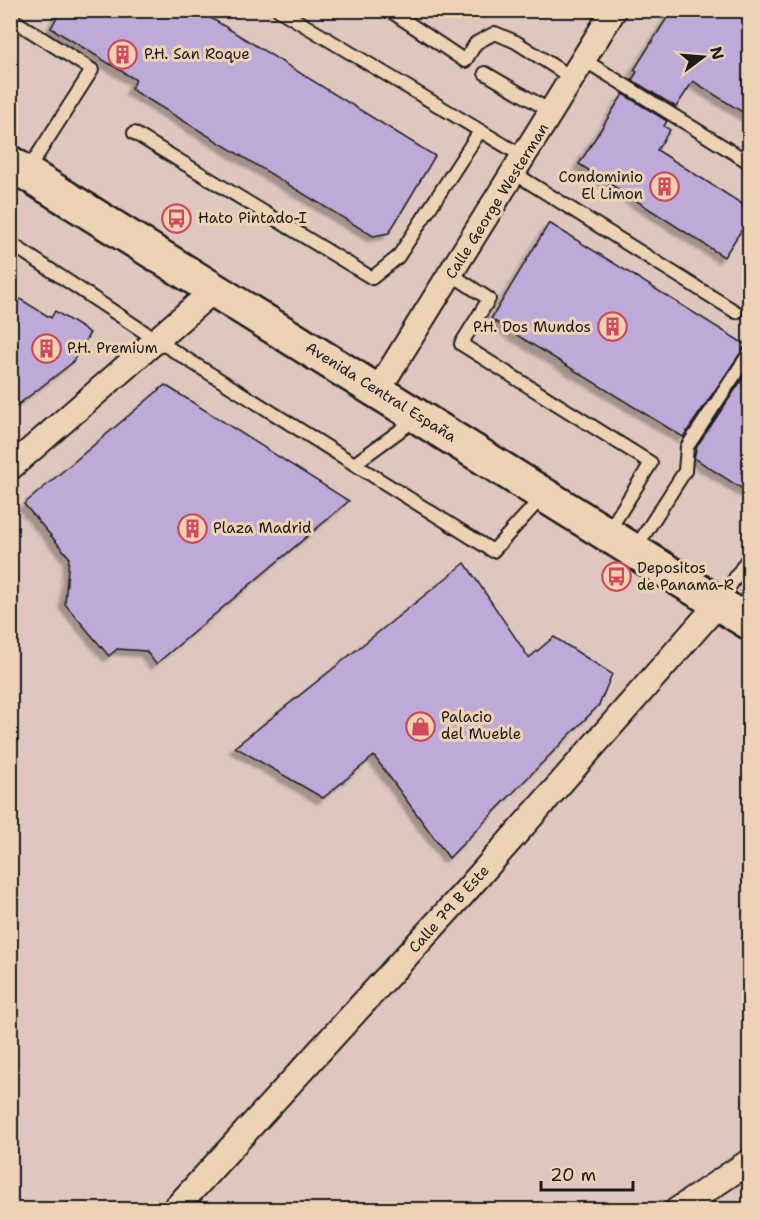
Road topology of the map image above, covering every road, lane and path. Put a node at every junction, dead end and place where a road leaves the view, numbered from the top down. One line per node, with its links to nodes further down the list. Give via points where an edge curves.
1 (279, 10): 8 (lane)
2 (389, 10): 5 (lane, via 465,60 476,43 495,33)
3 (614, 10): 5 (street, Calle George Westerman)
4 (10, 18): 12 (lane, via 92,70)
5 (578, 69): 7 (street, Calle George Westerman); 10 (lane)
6 (485, 73): 7 (lane)
7 (552, 112): 11 (street, Calle George Westerman)
8 (480, 131): 9 (lane, via 398,257 372,278); 11 (lane)
9 (134, 133)
10 (750, 164)
11 (519, 165): 14 (street, Calle George Westerman); 16 (lane)
12 (16, 175): 15 (main road, Avenida Central España)
13 (10, 243): 17 (lane)
14 (451, 274): 19 (street, Calle George Westerman); 24 (lane, via 489,299 461,344 651,463)
15 (215, 290): 17 (street); 19 (main road, Avenida Central España)
16 (736, 312)
17 (158, 341): 21 (lane); 22 (street)
18 (750, 352): 24 (lane, via 687,447 685,471)
19 (378, 390): 20 (main road, Avenida Central España)
20 (420, 417): 21 (lane); 23 (main road, Avenida Central España)
21 (354, 464): 23 (lane, via 493,551)
22 (10, 468)
23 (545, 494): 24 (main road, Avenida Central España)
24 (621, 541): 26 (main road, Avenida Central España)
25 (750, 555): 26 (lane)
26 (718, 604): 27 (main road, Avenida Central España); 29 (street, Calle 79 B Este, via 464,893)
27 (750, 623)
28 (750, 1161): 30 (street)
29 (174, 1209)
30 (677, 1209)

